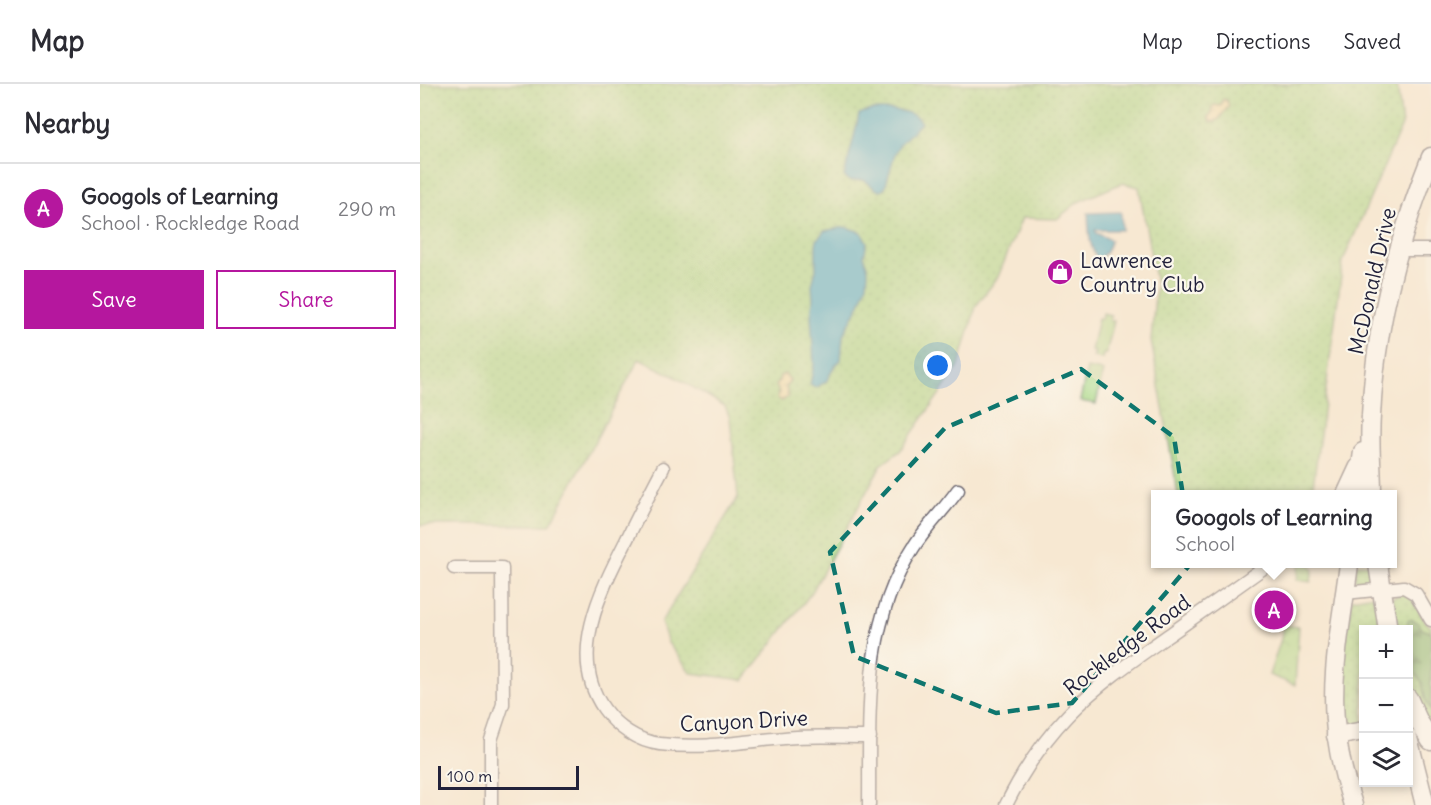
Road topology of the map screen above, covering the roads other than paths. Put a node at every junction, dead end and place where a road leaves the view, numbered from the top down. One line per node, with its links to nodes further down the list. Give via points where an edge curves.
1 (1431, 157): 2 (highway, McDonald Drive)
2 (1399, 250): 3 (street); 4 (highway, McDonald Drive, via 1380,334)
3 (1431, 250)
4 (1370, 418): 5 (highway, McDonald Drive); 10 (highway, McDonald Drive)
5 (1362, 454): 8 (street); 9 (highway, McDonald Drive)
6 (663, 468): 22 (street, Canyon Drive, via 602,587 592,620 588,657 591,680 608,715 643,740 662,744 727,745 797,737)
7 (958, 490): 22 (street, via 912,549 881,619 870,685)
8 (1344, 490)
9 (1358, 490)
10 (1372, 490)
11 (454, 568): 25 (street, via 502,568 503,704 491,740)
12 (1263, 568): 27 (street, Rockledge Road, via 1090,695 1047,740)
13 (1348, 568): 16 (highway)
14 (1378, 568): 15 (highway)
15 (1381, 588): 16 (street); 17 (street, via 1410,589); 18 (highway)
16 (1345, 593): 21 (highway, via 1335,670)
17 (1431, 620)
18 (1387, 625)
19 (1413, 709): 23 (highway)
20 (1359, 731): 21 (highway)
21 (1336, 736): 28 (highway)
22 (870, 737): 26 (street)
23 (1431, 741)
24 (1413, 758): 29 (highway)
25 (491, 805)
26 (869, 805)
27 (1006, 805)
28 (1353, 805)
29 (1425, 805)

